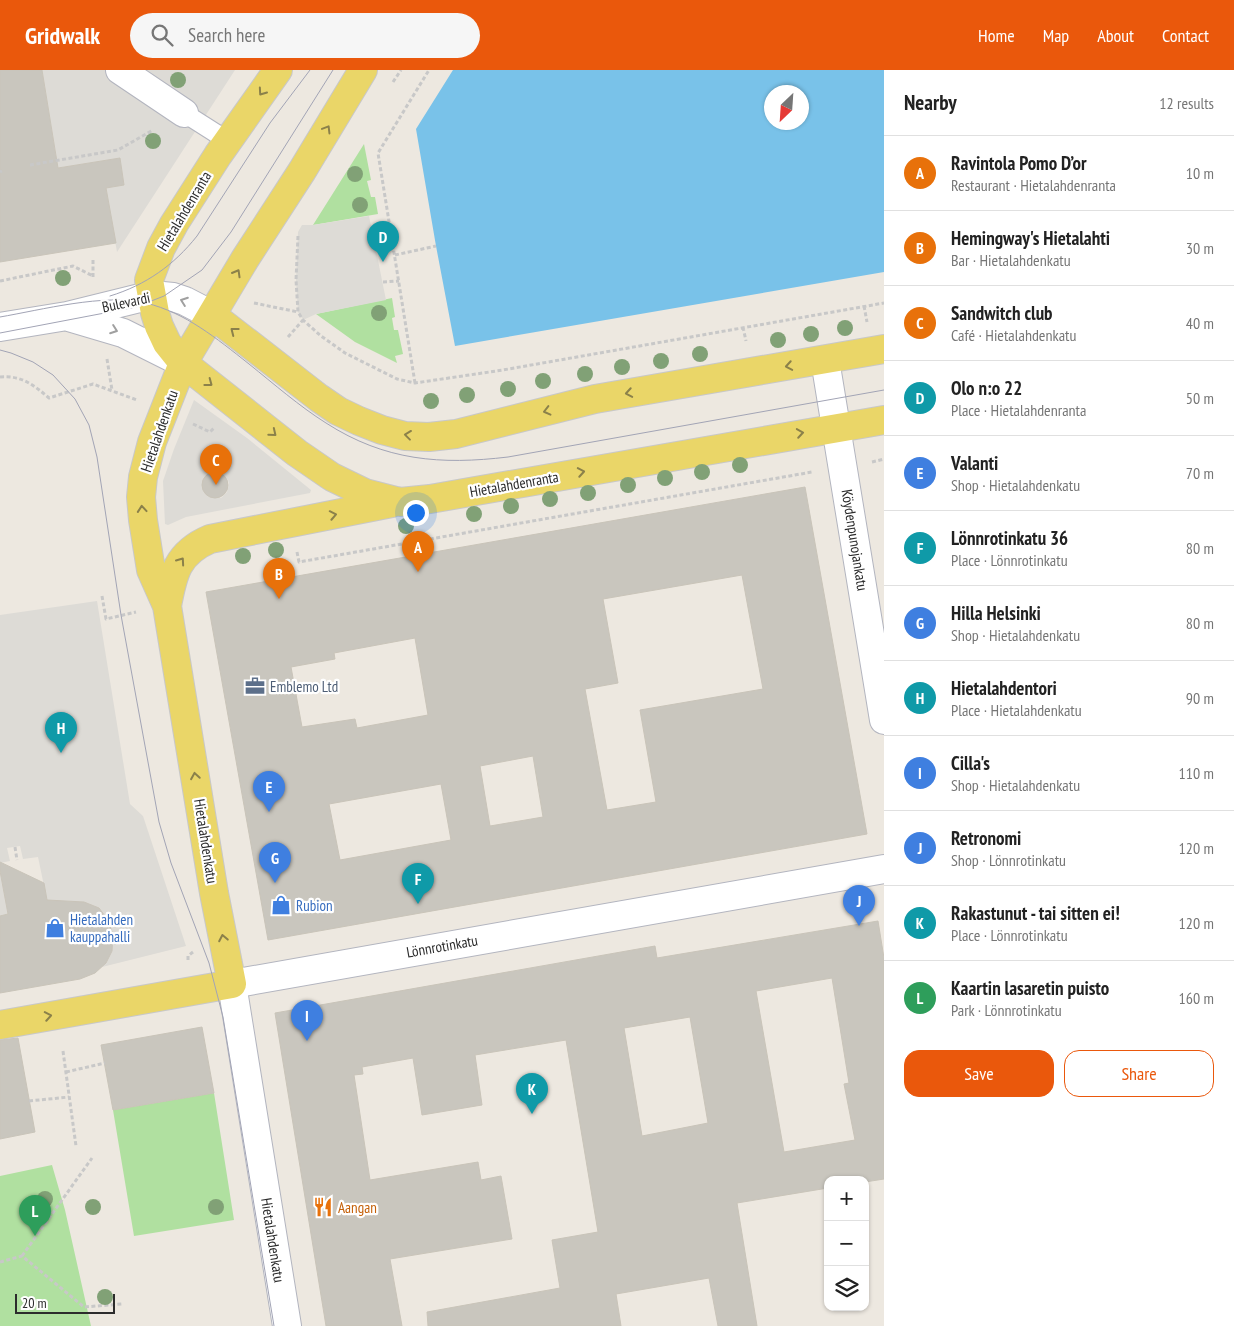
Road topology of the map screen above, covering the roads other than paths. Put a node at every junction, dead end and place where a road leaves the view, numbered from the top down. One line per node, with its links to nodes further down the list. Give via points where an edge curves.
1 (120, 70): 4 (street)
2 (278, 70): 5 (main road, Hietalahdenranta, one-way to 5)
3 (363, 70): 7 (main road, one-way to 3)
4 (184, 113): 5 (lane)
5 (228, 141): 6 (main road, Hietalahdenranta, via 161,248 149,280)
6 (152, 295): 7 (street, Bulevardi, one-way to 6, via 179,299); 8 (street, Bulevardi); 12 (main road, Hietalahdenranta, via 159,326 167,343)
7 (212, 315): 11 (main road, one-way to 7, via 595,399 456,434 405,436 338,411); 12 (main road)
8 (67, 316): 9 (street, Bulevardi); 12 (street, Bulevardi, one-way to 12, via 123,333)
9 (0, 327)
10 (884, 349): 11 (main road)
11 (825, 360): 14 (street, Köydenpunojankatu)
12 (183, 363): 15 (main road, Hietalahdenranta, one-way to 15, via 332,477 365,493); 16 (main road, Hietalahdenkatu, one-way to 12, via 151,570 141,497 147,459)
13 (884, 420): 14 (main road, Hietalahdenranta)
14 (836, 427): 15 (main road, Hietalahdenranta, one-way to 14); 17 (street, Köydenpunojankatu)
15 (400, 502): 16 (main road, one-way to 15, via 176,568 197,544)
16 (167, 606): 19 (main road, Hietalahdenkatu, one-way to 16)
17 (884, 720)
18 (884, 869): 19 (street, Lönnrotinkatu)
19 (232, 984): 20 (main road, Lönnrotinkatu, one-way to 19); 21 (street, Hietalahdenkatu)
20 (0, 1025)
21 (286, 1326)

